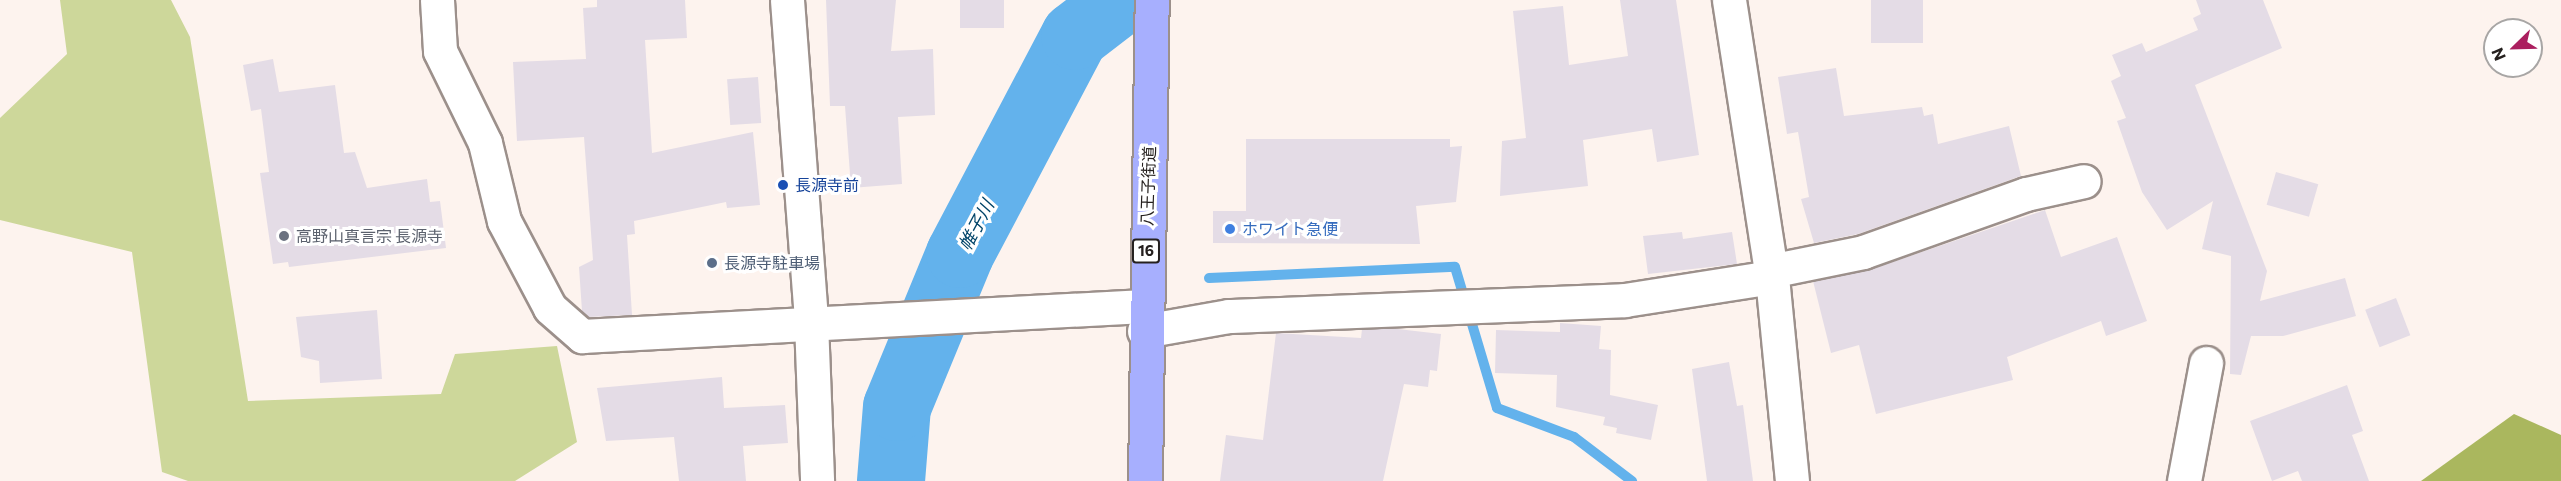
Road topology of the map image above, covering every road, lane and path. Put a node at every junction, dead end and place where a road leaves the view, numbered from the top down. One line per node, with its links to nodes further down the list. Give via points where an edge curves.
1 (437, 0): 8 (street, via 440,51 485,143 504,221 550,308 582,336)
2 (787, 0): 8 (street)
3 (1730, 0): 6 (street)
4 (1152, 10): 7 (highway, 八王子街道 / 16)
5 (2084, 181): 6 (street, via 2026,194 1863,252)
6 (1771, 274): 7 (street, via 1625,300); 12 (street)
7 (1144, 318): 8 (street, via 960,315); 11 (highway, 八王子街道 / 16)
8 (811, 322): 10 (street)
9 (2206, 363): 13 (street)
10 (817, 481)
11 (1144, 481)
12 (1792, 481)
13 (2184, 481)

